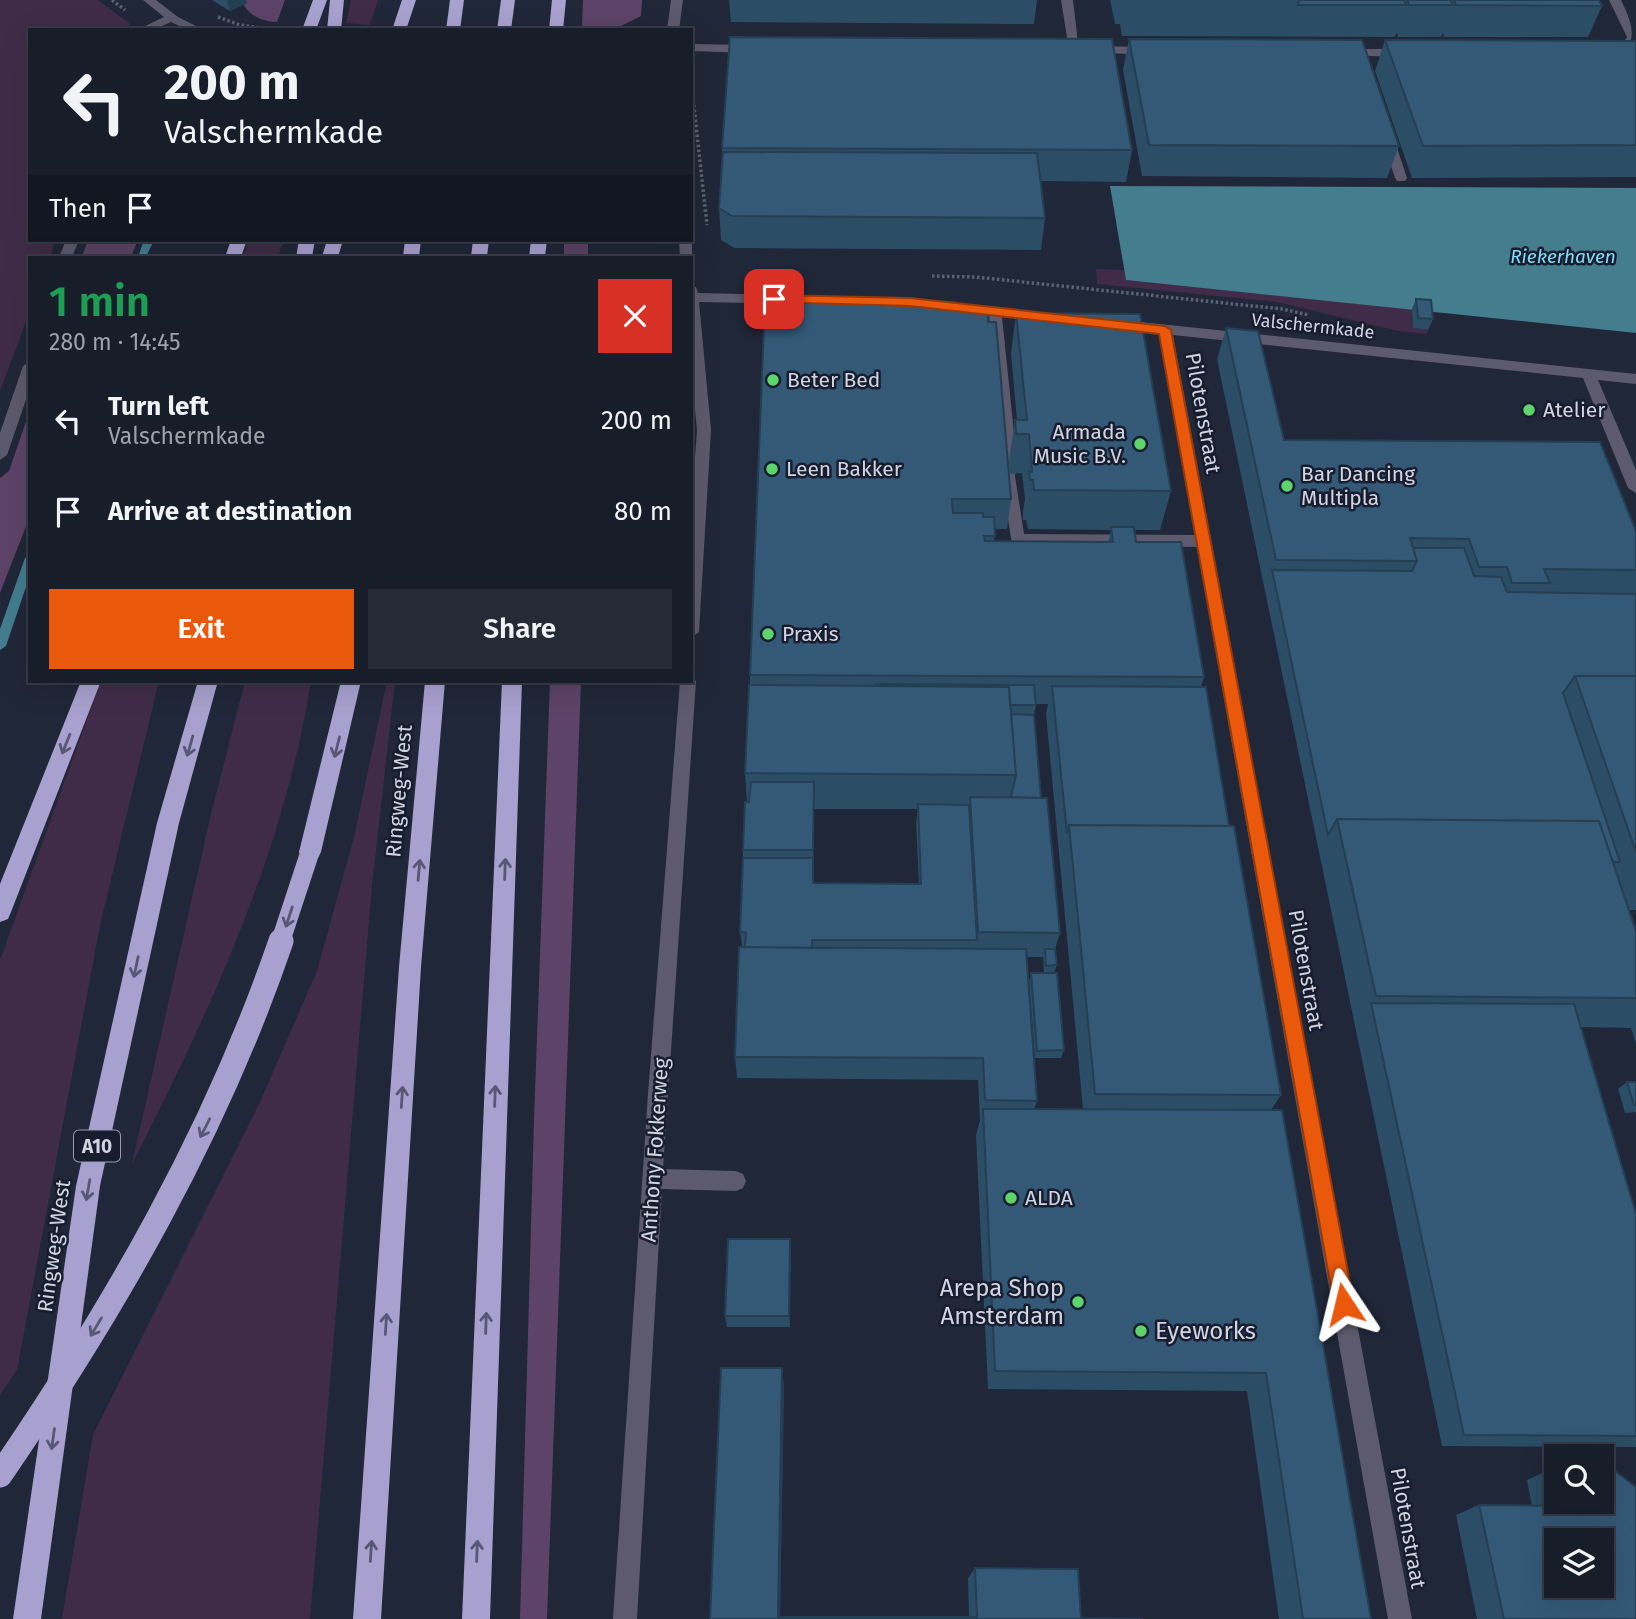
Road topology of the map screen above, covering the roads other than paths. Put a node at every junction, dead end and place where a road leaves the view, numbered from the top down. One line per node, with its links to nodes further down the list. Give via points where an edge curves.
1 (149, 0): 11 (street)
2 (320, 0): 14 (highway)
3 (337, 0): 15 (highway)
4 (409, 0): 16 (highway)
5 (457, 0): 17 (highway)
6 (508, 0): 18 (highway)
7 (559, 0): 19 (highway)
8 (677, 0): 20 (street)
9 (1067, 0): 23 (street, via 1069,50)
10 (1615, 0): 26 (street, via 1633,37 1623,51)
11 (172, 18): 12 (street); 13 (street)
12 (148, 28)
13 (194, 28)
14 (310, 28)
15 (334, 28)
16 (400, 28)
17 (453, 28)
18 (504, 28)
19 (556, 28)
20 (673, 28)
21 (693, 47): 22 (street)
22 (761, 49)
23 (1169, 51)
24 (1332, 52): 25 (street, via 1361,59)
25 (1414, 53)
26 (1608, 53)
27 (1384, 128): 28 (street)
28 (1401, 178)
29 (693, 297): 31 (street, via 910,302)
30 (693, 308): 41 (street, via 704,430)
31 (995, 311): 32 (street); 40 (street, via 1017,540)
32 (1050, 317)
33 (1102, 323): 34 (street, Valschermkade)
34 (1165, 330): 36 (street, Valschermkade); 40 (street, Pilotenstraat)
35 (28, 372): 38 (street)
36 (1589, 374): 37 (street, Valschermkade); 39 (street)
37 (1636, 379)
38 (0, 455)
39 (1636, 488)
40 (1203, 541): 56 (street, Pilotenstraat)
41 (693, 601)
42 (90, 683): 48 (highway, one-way to 48)
43 (207, 683): 52 (highway, Ringweg-West / A10, one-way to 52, via 168,823 88,1186)
44 (351, 683): 51 (highway, one-way to 51, bridge, via 310,852 272,971 218,1102 145,1244 52,1400)
45 (435, 683): 53 (highway, Ringweg-West, one-way to 45, via 410,967)
46 (512, 683): 54 (highway, one-way to 46)
47 (688, 683): 49 (street, Anthony Fokkerweg)
48 (0, 912)
49 (653, 1179): 50 (street); 55 (street, Anthony Fokkerweg)
50 (736, 1181)
51 (0, 1475)
52 (27, 1619)
53 (367, 1619)
54 (476, 1619)
55 (625, 1619)
56 (1400, 1619)

